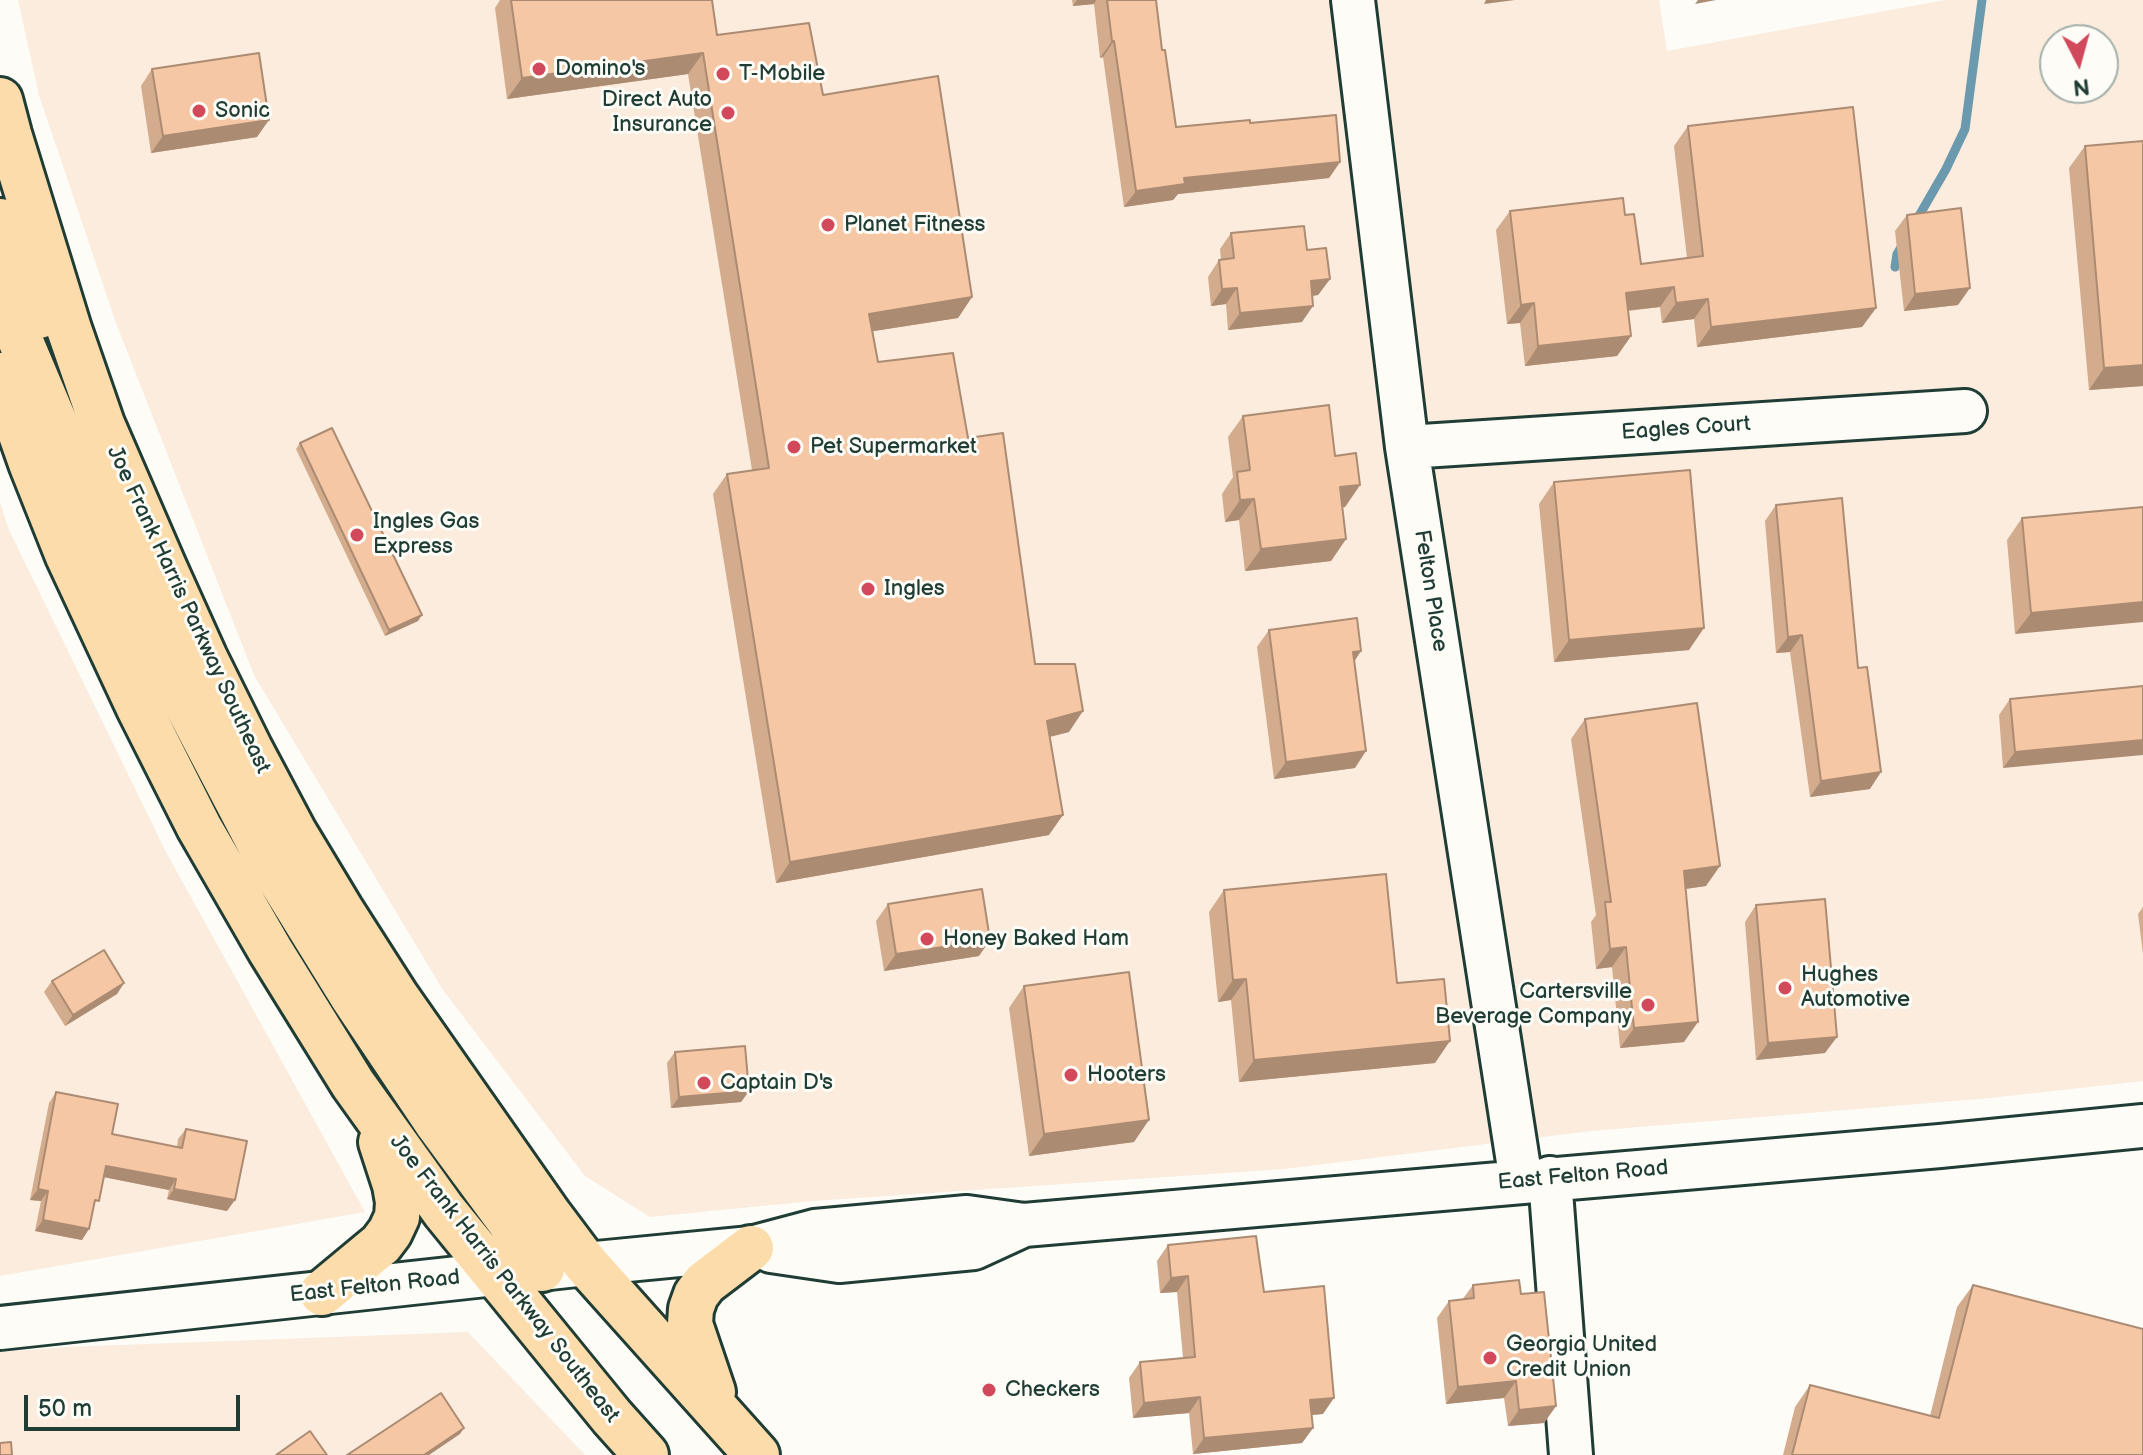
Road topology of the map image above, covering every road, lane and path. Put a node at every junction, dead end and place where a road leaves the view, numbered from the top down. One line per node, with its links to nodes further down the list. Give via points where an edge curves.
1 (1353, 0): 8 (street, Felton Place)
2 (0, 100): 5 (main road, Joe Frank Harris Parkway Southeast)
3 (0, 221): 5 (main road, via 33,306 52,339)
4 (0, 292): 14 (main road, via 157,648 268,860 437,1123)
5 (84, 374): 13 (main road, Joe Frank Harris Parkway Southeast, via 199,645 294,832 396,996)
6 (0, 375): 9 (main road, Joe Frank Harris Parkway Southeast, via 68,556 199,827)
7 (1965, 411): 8 (street, Eagles Court)
8 (1407, 447): 11 (street, Felton Place)
9 (371, 1109): 15 (main road, Joe Frank Harris Parkway Southeast); 16 (main road, via 395,1185 397,1217 381,1244)
10 (2143, 1126): 11 (street, East Felton Road)
11 (1536, 1180): 12 (street, East Felton Road, via 1024,1225 974,1248 839,1261); 21 (street, Felton Place)
12 (751, 1248): 13 (street, East Felton Road); 18 (main road, via 705,1283 691,1309 690,1324)
13 (586, 1264): 14 (street, East Felton Road); 18 (main road, Joe Frank Harris Parkway Southeast)
14 (542, 1269): 15 (street, East Felton Road)
15 (495, 1275): 16 (street, East Felton Road); 19 (main road, Joe Frank Harris Parkway Southeast)
16 (322, 1293): 17 (street, East Felton Road)
17 (0, 1328)
18 (720, 1414): 20 (main road, Joe Frank Harris Parkway Southeast)
19 (646, 1455)
20 (757, 1455)
21 (1571, 1455)

